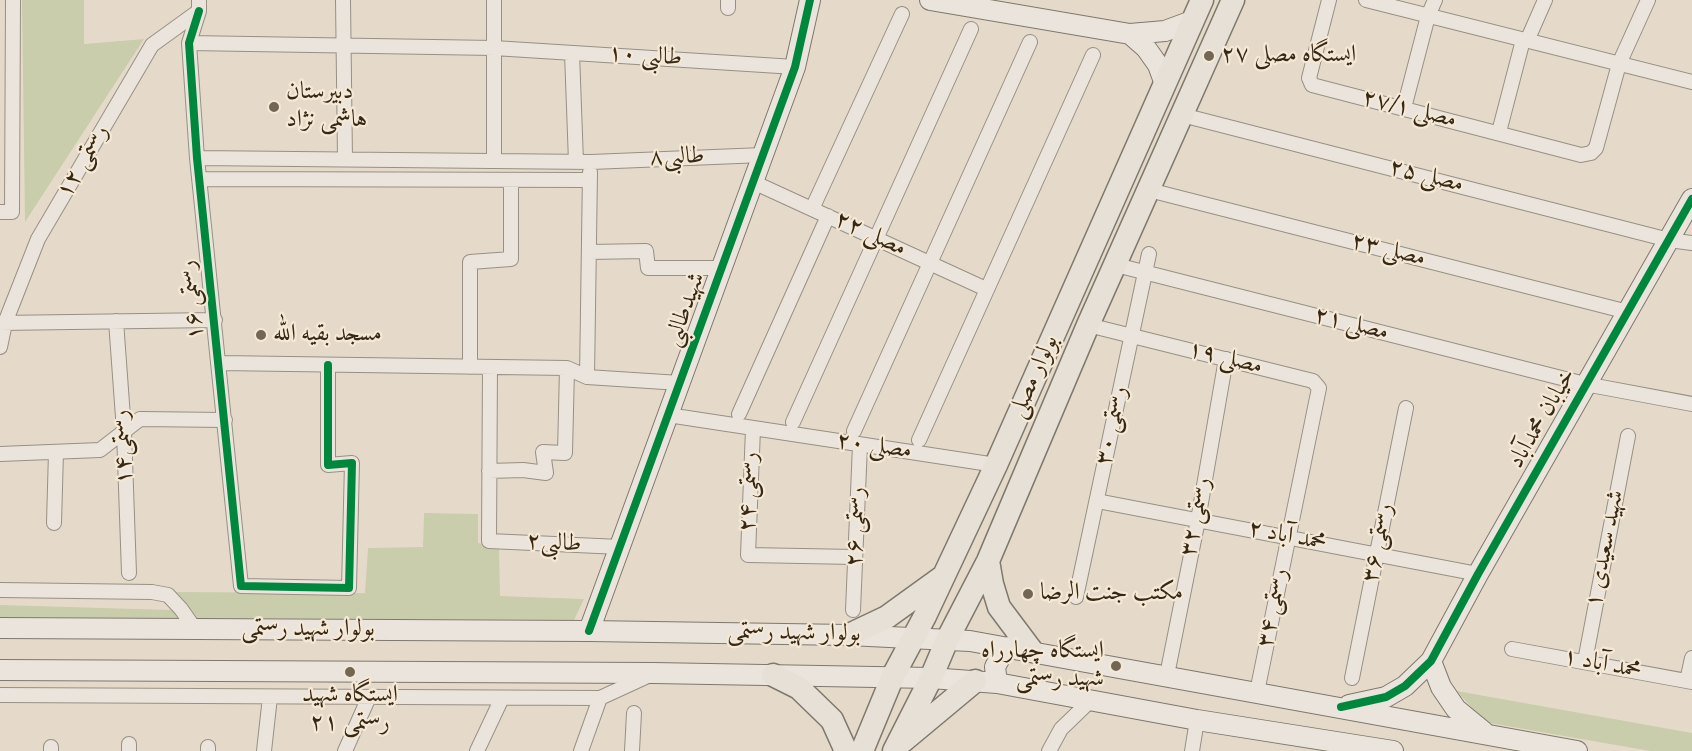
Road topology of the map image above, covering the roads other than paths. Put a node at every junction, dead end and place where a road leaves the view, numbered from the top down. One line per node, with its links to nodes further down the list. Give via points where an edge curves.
1 (13, 0): 30 (street)
2 (343, 0): 22 (street)
3 (494, 0): 23 (street)
4 (810, 0): 27 (main road, شهیدطالبی)
5 (930, 0): 18 (main road)
6 (1202, 0): 16 (main road, بولوار مصلی)
7 (1233, 0): 32 (main road, بولوار مصلی)
8 (1329, 0): 31 (street, مصلی ۲۷/۱, via 1310,78 1312,85)
9 (1366, 0): 15 (street)
10 (1435, 0): 15 (street)
11 (1545, 0): 19 (street)
12 (1648, 0): 26 (street)
13 (199, 5): 21 (street, رستمی ۱۶); 62 (street, رستمی ۱۲, via 152,45 38,239)
14 (902, 14): 46 (street)
15 (1428, 16): 19 (street); 31 (street)
16 (1192, 21): 18 (main road, via 1165,31); 29 (main road, بولوار مصلی)
17 (971, 30): 49 (street)
18 (1130, 34): 29 (main road, via 1158,65)
19 (1525, 40): 26 (street); 33 (street)
20 (1030, 42): 54 (street)
21 (189, 43): 22 (street, طالبی ۱۰); 35 (street, رستمی ۱۶)
22 (344, 46): 23 (street, طالبی ۱۰); 36 (street)
23 (494, 48): 24 (street, طالبی ۱۰); 37 (street)
24 (572, 53): 27 (street, طالبی ۱۰); 38 (street)
25 (1093, 55): 58 (street)
26 (1619, 64): 28 (street); 33 (street, مصلی ۲۷/۱, via 1592,153 1581,155)
27 (795, 67): 34 (main road, شهیدطالبی)
28 (1692, 82)
29 (1164, 84): 90 (main road, بولوار مصلی)
30 (6, 100): 47 (street, via 12,212)
31 (1404, 108): 33 (street, مصلی ۲۷/۱)
32 (1182, 115): 44 (main road, بولوار مصلی); 50 (street, مصلی ۲۵)
33 (1499, 132)
34 (763, 155): 39 (street, طالبی۸); 43 (main road, شهیدطالبی)
35 (197, 158): 36 (street, طالبی۸); 40 (street, رستمی ۱۶)
36 (345, 159): 37 (street, طالبی۸)
37 (494, 161): 38 (street, طالبی۸)
38 (576, 162): 39 (street, طالبی۸)
39 (591, 162): 42 (street)
40 (200, 179): 41 (street); 60 (street, رستمی ۱۶)
41 (511, 180): 42 (street); 69 (street, via 511,259 470,262)
42 (590, 180): 52 (street)
43 (753, 182): 46 (street, مصلی ۲۲); 56 (main road, شهیدطالبی)
44 (1149, 190): 55 (main road, بولوار مصلی); 59 (street, مصلی ۲۳)
45 (1692, 199): 50 (main road, خیابان محمدآباد)
46 (812, 209): 48 (street, مصلی ۲۲)
47 (0, 212)
48 (828, 216): 49 (street, مصلی ۲۲); 78 (street)
49 (875, 238): 54 (street, مصلی ۲۲); 81 (street)
50 (1669, 240): 51 (street, مصلی ۲۵); 59 (main road, خیابان محمدآباد)
51 (1692, 243)
52 (589, 252): 56 (street, via 646,251 648,268); 72 (street)
53 (1149, 254): 57 (street, رستمی ۳۰)
54 (929, 263): 58 (street, مصلی ۲۲); 84 (street)
55 (1116, 265): 57 (street, مصلی ۲۱); 63 (main road, بولوار مصلی)
56 (722, 268): 73 (main road, شهیدطالبی)
57 (1145, 273): 64 (street, رستمی ۳۰); 75 (street, مصلی ۲۱)
58 (986, 289): 86 (street)
59 (1628, 312): 75 (main road, خیابان محمدآباد)
60 (215, 320): 61 (street); 67 (street, رستمی ۱۶)
61 (116, 321): 62 (street); 83 (street, رستمی۱۴)
62 (2, 323): 65 (street, رستمی ۱۲)
63 (1088, 325): 64 (street, مصلی ۱۹); 99 (main road, بولوار مصلی)
64 (1132, 336): 66 (street, مصلی ۱۹); 92 (street, رستمی ۳۰)
65 (0, 347)
66 (1226, 359): 74 (street, مصلی ۱۹); 93 (street, رستمی ۳۲)
67 (220, 363): 68 (street); 80 (street, رستمی ۱۶)
68 (328, 365): 69 (street); 80 (street, رستمی ۱۶, via 328,465 352,463 349,588 241,586)
69 (470, 367): 70 (street)
70 (490, 367): 71 (street); 91 (street)
71 (567, 368): 72 (street); 91 (street, via 566,453 543,452 546,473)
72 (587, 377): 73 (street)
73 (680, 383): 79 (main road, شهیدطالبی)
74 (1317, 384): 95 (street, رستمی ۳۴)
75 (1586, 384): 76 (street, مصلی ۲۱); 101 (main road, خیابان محمدآباد)
76 (1692, 404)
77 (1406, 408): 97 (street, رستمی ۳۶)
78 (739, 414)
79 (668, 415): 82 (street, مصلی ۲۰); 96 (main road, شهیدطالبی)
80 (225, 420): 83 (street, via 140,419)
81 (793, 422)
82 (753, 429): 87 (street, مصلی ۲۰); 98 (street, رستمی ۲۴, via 748,555)
83 (124, 431): 88 (street, via 100,450); 100 (street, رستمی۱۴)
84 (854, 431)
85 (1628, 436): 117 (street, شهید سعیدی ۱)
86 (919, 440)
87 (860, 445): 90 (street, مصلی ۲۰); 98 (street, رستمی ۲۶)
88 (56, 452): 89 (street); 94 (street)
89 (0, 454)
90 (996, 465): 102 (main road, بولوار مصلی)
91 (489, 471): 96 (street, طالبی۲, via 489,541)
92 (1097, 501): 93 (street, محمد آباد ۲); 104 (street, رستمی ۳۰)
93 (1198, 520): 95 (street, محمد آباد ۲); 121 (street, رستمی ۳۲)
94 (54, 523)
95 (1288, 537): 97 (street, محمد آباد ۲); 127 (street, رستمی ۳۴)
96 (620, 547): 108 (main road, شهیدطالبی)
97 (1376, 554): 101 (street, محمد آباد ۲); 124 (street, رستمی ۳۶)
98 (855, 557): 105 (street, رستمی ۲۶)
99 (988, 561): 111 (main road, بولوار مصلی); 114 (main road, via 999,607)
100 (129, 573)
101 (1478, 574): 116 (main road, خیابان محمدآباد)
102 (945, 575): 109 (main road, via 887,617); 110 (main road, بولوار مصلی)
103 (0, 590): 107 (street, via 168,595)
104 (1076, 597)
105 (853, 610)
106 (0, 628): 107 (main road, بولوار شهید رستمی)
107 (195, 629): 108 (main road, بولوار شهید رستمی)
108 (589, 631): 109 (main road, بولوار شهید رستمی)
109 (849, 635): 110 (main road, بولوار شهید رستمی)
110 (913, 637): 111 (main road, بولوار شهید رستمی); 122 (main road, بولوار مصلی)
111 (947, 640): 112 (main road, بولوار شهید رستمی); 123 (main road, بولوار مصلی)
112 (1009, 647): 114 (main road, بولوار شهید رستمی); 125 (main road)
113 (1512, 649): 117 (street, محمد آباد ۱)
114 (1032, 651): 121 (main road, بولوار شهید رستمی)
115 (1692, 658): 126 (street)
116 (1431, 661): 134 (main road, خیابان محمدآباد, via 1405,686 1386,697); 137 (main road, via 1441,687 1456,709)
117 (1585, 661): 126 (street, محمد آباد ۱)
118 (0, 670): 119 (main road, بولوار شهید رستمی)
119 (654, 673): 120 (main road, بولوار شهید رستمی); 132 (street)
120 (773, 675): 122 (main road, بولوار شهید رستمی); 145 (main road, via 799,688 832,720)
121 (1167, 675): 127 (main road, بولوار شهید رستمی)
122 (893, 676): 123 (main road, بولوار شهید رستمی); 146 (main road, بولوار مصلی)
123 (931, 678): 125 (main road, بولوار شهید رستمی); 139 (main road, بولوار مصلی)
124 (1352, 678)
125 (986, 682): 133 (main road, بولوار شهید رستمی); 139 (main road)
126 (1690, 682)
127 (1257, 692): 134 (main road, بولوار شهید رستمی)
128 (0, 695): 129 (street)
129 (270, 697): 130 (street); 140 (street)
130 (369, 697): 131 (street); 141 (street)
131 (501, 698): 132 (street); 142 (street)
132 (600, 698): 143 (street)
133 (1091, 700): 136 (main road, بولوار شهید رستمی); 147 (street, via 1061,729)
134 (1341, 707): 137 (main road, بولوار شهید رستمی)
135 (634, 713): 144 (street)
136 (1197, 720): 138 (main road, بولوار شهید رستمی); 148 (street)
137 (1487, 734): 150 (main road, بولوار شهید رستمی)
138 (1310, 744): 149 (main road, بولوار شهید رستمی)
139 (895, 750)
140 (264, 751)
141 (345, 751)
142 (477, 751)
143 (581, 751)
144 (633, 751)
145 (846, 751)
146 (862, 751)
147 (1049, 751)
148 (1192, 751)
149 (1393, 751)
150 (1577, 751)

